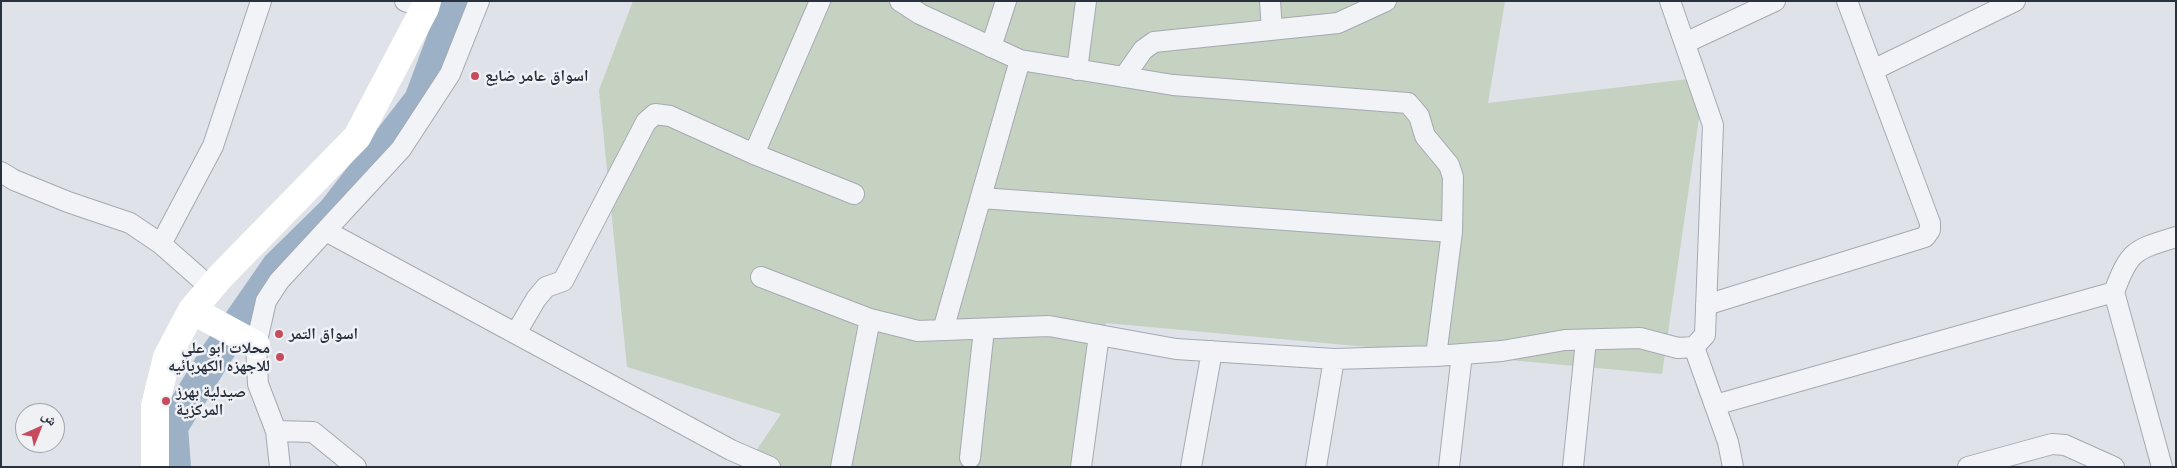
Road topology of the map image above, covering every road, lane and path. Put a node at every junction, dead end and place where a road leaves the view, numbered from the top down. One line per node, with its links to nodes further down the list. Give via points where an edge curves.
1 (261, 1): 28 (street, via 214,146)
2 (479, 1): 25 (street, via 450,74 401,149)
3 (820, 1): 21 (street)
4 (900, 1): 16 (street, via 920,14)
5 (1006, 1): 16 (street)
6 (1086, 1): 18 (street)
7 (1270, 1): 14 (street)
8 (1386, 1): 14 (street, via 1338,23)
9 (1670, 1): 15 (street)
10 (1775, 1): 15 (street)
11 (1847, 1): 19 (street)
12 (2015, 1): 19 (street)
13 (419, 4): 30 (street, via 357,137)
14 (1272, 30): 20 (street, via 1154,42 1143,50)
15 (1685, 43): 32 (street, via 1713,125)
16 (991, 47): 17 (street)
17 (1020, 60): 18 (street); 24 (street)
18 (1077, 70): 20 (street)
19 (1873, 70): 32 (street, via 1930,230 1925,236)
20 (1124, 77): 26 (street, via 1174,85 1408,103 1419,116 1425,136 1449,165 1453,177)
21 (754, 154): 23 (street); 37 (street, via 670,116 655,114 646,122 563,281 546,287)
22 (1, 172): 28 (street, via 68,202 130,223)
23 (854, 194)
24 (981, 198): 26 (street); 36 (street)
25 (326, 231): 37 (street); 40 (street, via 279,281 266,301)
26 (1452, 232): 44 (street)
27 (2176, 237): 31 (street, via 2140,249 2124,266)
28 (161, 244): 30 (street)
29 (761, 277): 34 (street)
30 (211, 288): 33 (street)
31 (2114, 292): 46 (street); 62 (street)
32 (1706, 305): 41 (street, via 1705,335)
33 (192, 310): 40 (street); 49 (street, via 167,357 155,406)
34 (870, 319): 36 (street, via 918,331); 53 (street)
35 (984, 329): 36 (street); 38 (street, via 1049,326); 48 (street)
36 (943, 330)
37 (516, 333): 52 (street, via 731,450)
38 (1099, 335): 42 (street); 54 (street)
39 (1586, 340): 41 (street, via 1640,338 1678,348); 43 (street); 58 (street)
40 (256, 345): 47 (street, via 258,384)
41 (1694, 348): 46 (street)
42 (1212, 351): 45 (street); 55 (street)
43 (1462, 354): 44 (street); 57 (street)
44 (1436, 356): 45 (street)
45 (1334, 360): 56 (street)
46 (1715, 405): 59 (street, via 1728,442)
47 (276, 430): 50 (street); 51 (street, via 312,432)
48 (970, 458)
49 (155, 467)
50 (280, 467)
51 (356, 467)
52 (770, 467)
53 (841, 467)
54 (1081, 467)
55 (1191, 467)
56 (1316, 467)
57 (1449, 467)
58 (1573, 467)
59 (1732, 467)
60 (1968, 467): 61 (street, via 2052,444 2065,445)
61 (2114, 467)
62 (2162, 467)

